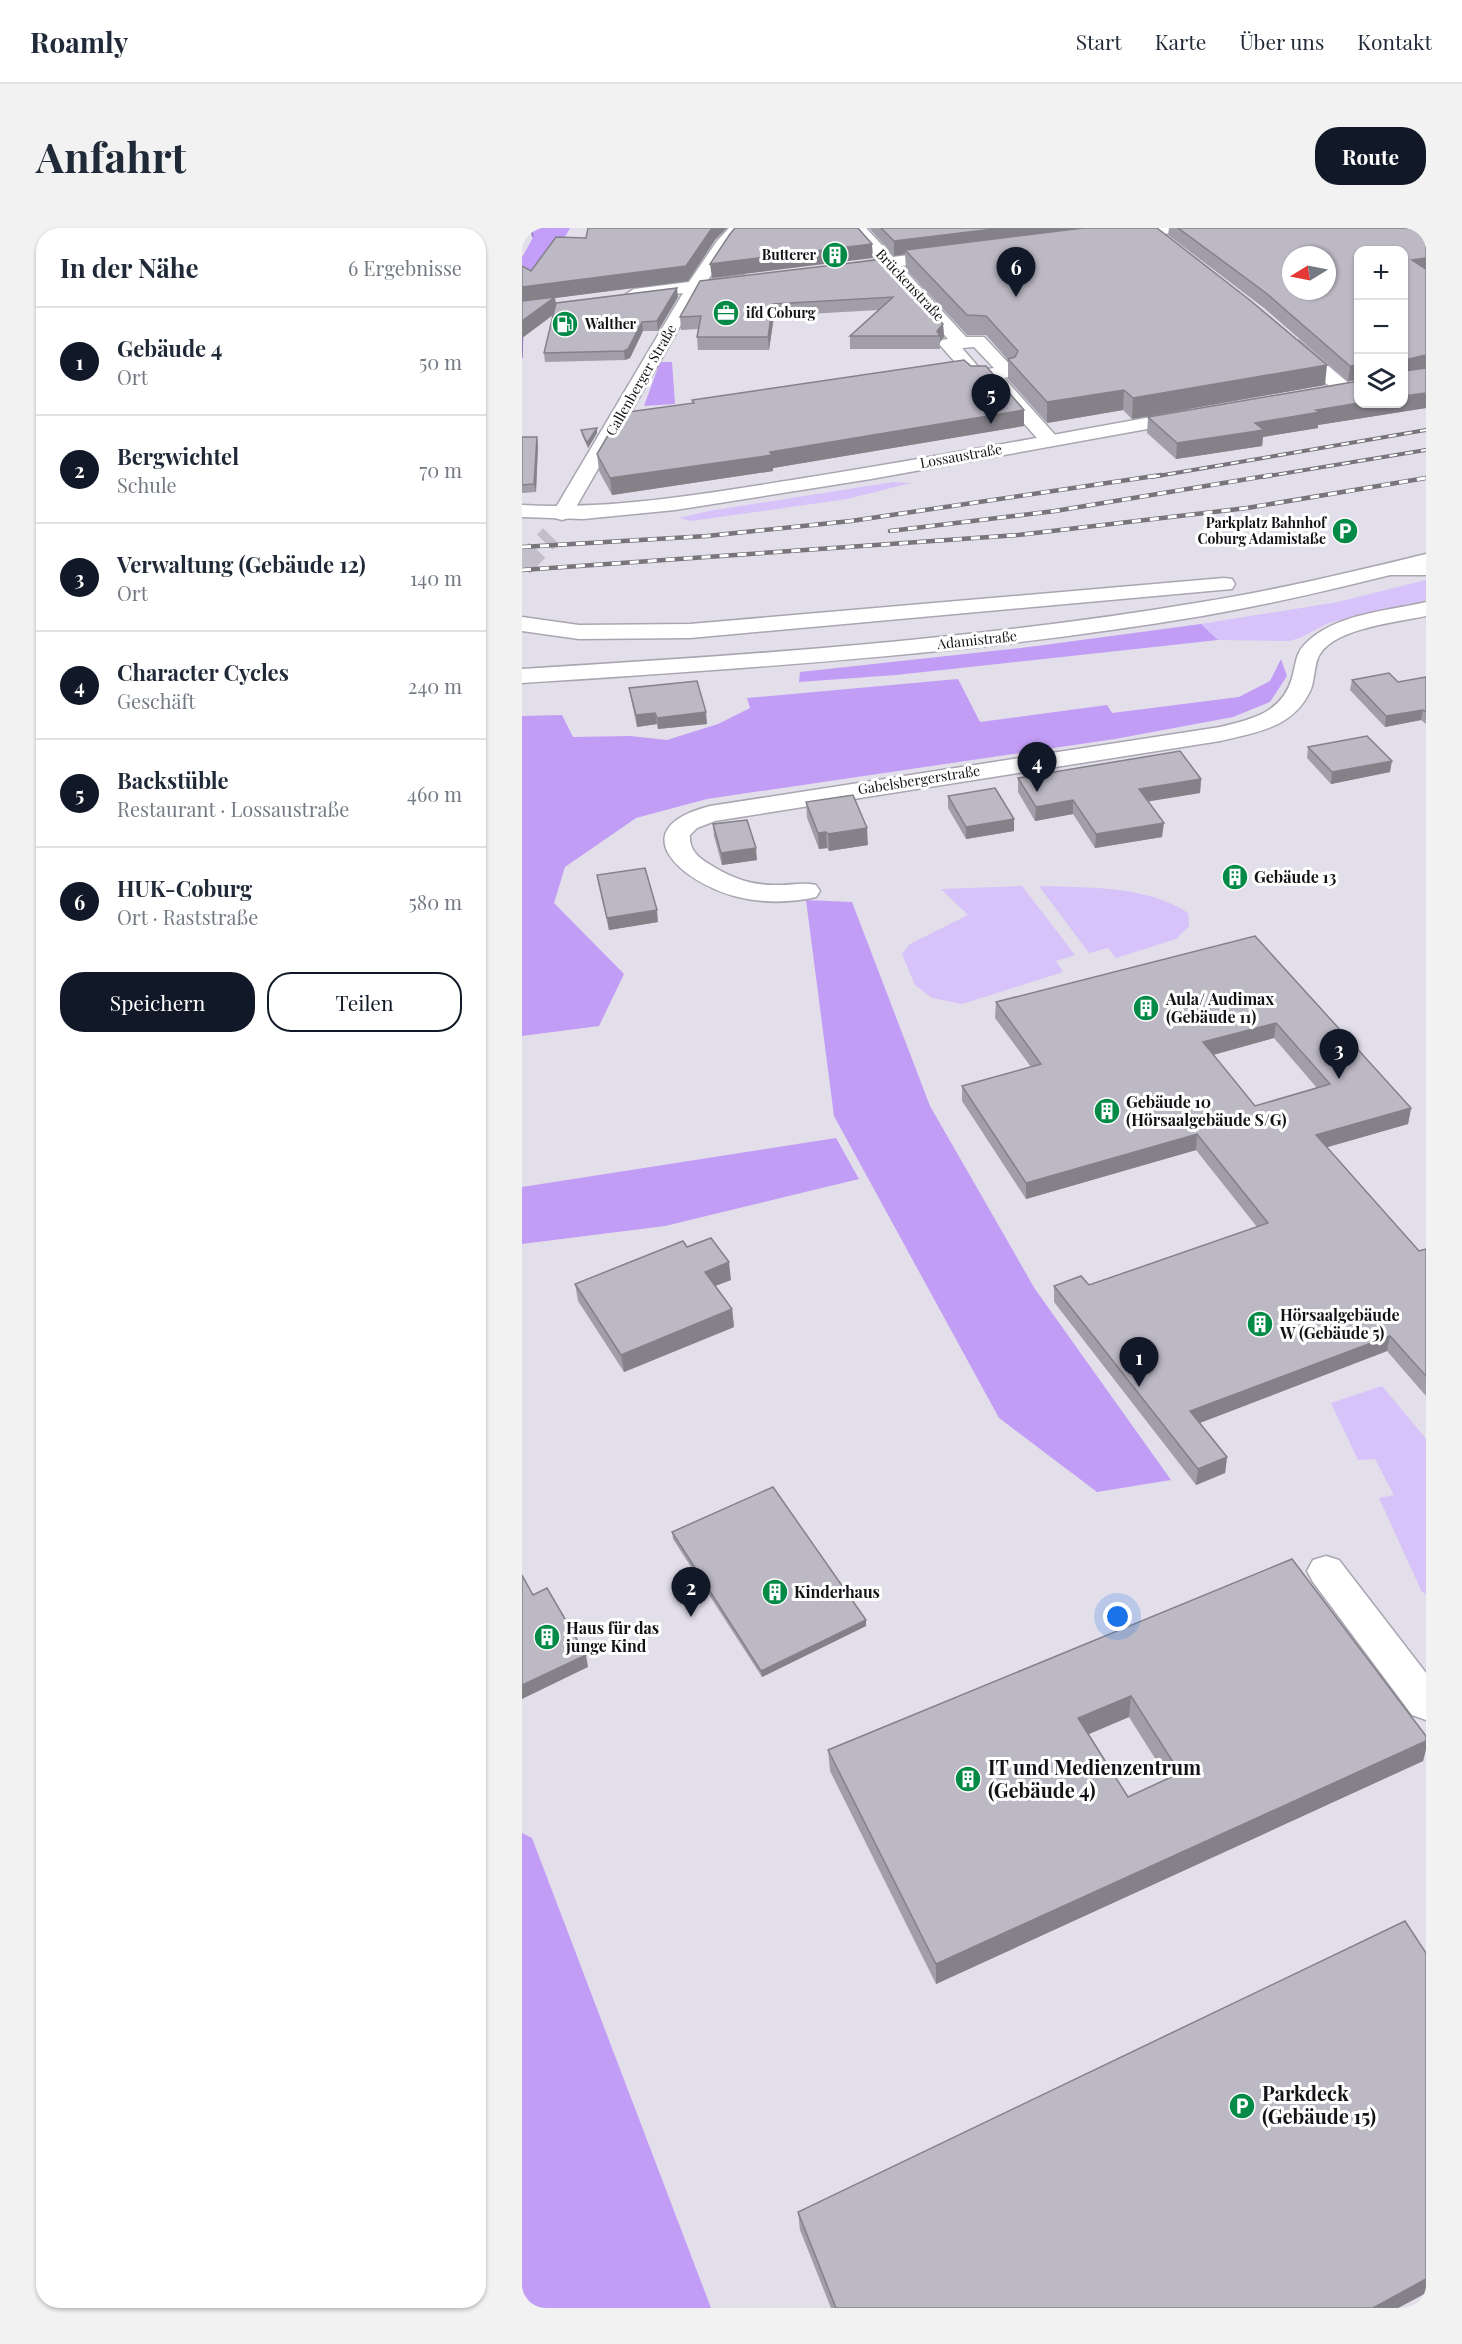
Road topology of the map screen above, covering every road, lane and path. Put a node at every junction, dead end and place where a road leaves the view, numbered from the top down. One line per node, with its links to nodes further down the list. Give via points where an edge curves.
1 (738, 228): 10 (main road, Callenberger Straße)
2 (857, 228): 7 (main road, Brückenstraße)
3 (1148, 229): 4 (main road); 5 (main road)
4 (1170, 236)
5 (1094, 238)
6 (969, 253): 7 (main road)
7 (889, 263): 8 (main road); 13 (main road, Brückenstraße)
8 (824, 271)
9 (754, 279): 10 (main road)
10 (695, 286): 11 (main road); 21 (main road, Callenberger Straße)
11 (617, 297)
12 (1282, 335): 15 (main road)
13 (961, 350): 14 (main road, Brückenstraße, via 977,376); 14 (main road, via 978,341 1007,372)
14 (997, 381): 16 (main road); 19 (main road, Brückenstraße)
15 (1352, 389): 17 (main road)
16 (974, 393)
17 (1325, 393)
18 (1204, 414): 19 (main road, Lossaustraße)
19 (1050, 441): 21 (main road, Lossaustraße, via 673,504)
20 (522, 512): 21 (main road, Lossaustraße)
21 (562, 514): 22 (main road, Callenberger Straße)
22 (551, 536)
23 (1426, 545): 27 (main road, Adamistraße)
24 (1426, 560): 26 (main road, Adamistraße)
25 (1426, 569): 26 (main road)
26 (1392, 570): 31 (main road, Adamistraße, via 1198,609 1025,635 782,660)
27 (1267, 580): 29 (main road, via 690,631 579,632); 30 (main road, Adamistraße, via 1015,621 689,651)
28 (1426, 609): 32 (main road, Gabelsbergerstraße, via 1337,631 1309,651 1295,700 1274,719 1220,734 769,804 698,818 678,830 675,838 680,853 705,876 762,893)
29 (522, 624)
30 (522, 660)
31 (522, 676)
32 (807, 891)
33 (1326, 1571): 34 (main road)
34 (1426, 1703)

